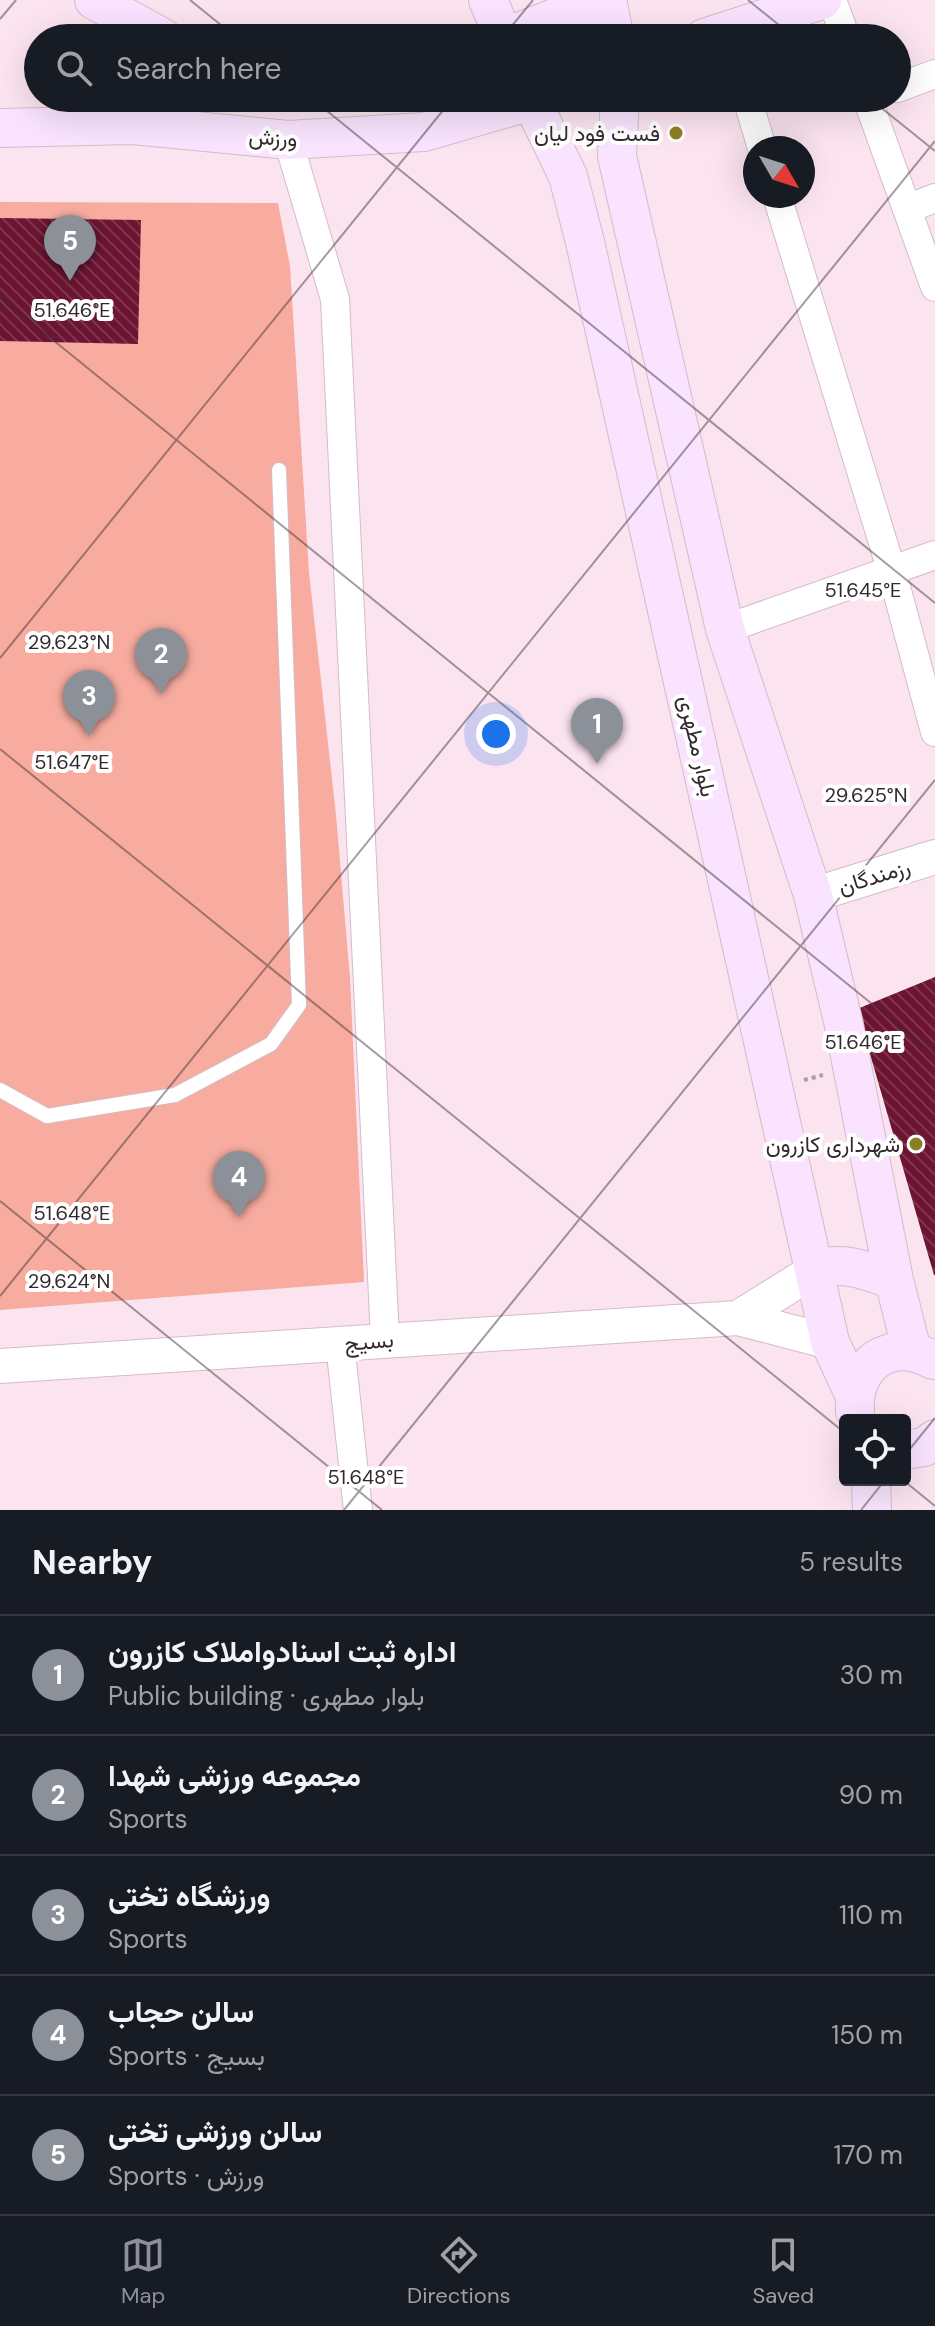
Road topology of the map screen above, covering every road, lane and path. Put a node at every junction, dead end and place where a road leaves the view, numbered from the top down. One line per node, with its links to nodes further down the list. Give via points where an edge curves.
1 (94, 0): 6 (main road)
2 (488, 0): 7 (main road)
3 (604, 0): 8 (main road); 9 (main road)
4 (822, 0): 10 (main road)
5 (832, 0): 11 (street)
6 (136, 24)
7 (497, 24)
8 (540, 24)
9 (611, 24)
10 (752, 24)
11 (841, 24)
12 (935, 74): 13 (street)
13 (911, 83)
14 (133, 112): 22 (main road, ورزش)
15 (144, 112): 23 (main road, ورزش)
16 (186, 112): 23 (main road)
17 (491, 112): 25 (main road, ورزش, via 424,132)
18 (540, 112): 38 (main road, بلوار مطهری, via 568,176 582,229)
19 (619, 112): 33 (main road, via 617,156)
20 (751, 112): 24 (street)
21 (873, 112): 28 (street)
22 (0, 128)
23 (210, 131): 25 (main road, ورزش)
24 (758, 136)
25 (288, 140): 43 (street, via 335,299)
26 (935, 198): 28 (street)
27 (781, 208): 32 (street)
28 (907, 209): 29 (street)
29 (935, 287)
30 (279, 470): 39 (lane, via 299,1005 271,1044 175,1095 47,1116)
31 (935, 555): 32 (street)
32 (892, 572): 33 (street); 34 (street)
33 (725, 629): 36 (main road)
34 (935, 732)
35 (935, 857): 36 (street, رزمندگان)
36 (813, 895): 37 (main road)
37 (852, 1067): 38 (path); 41 (main road)
38 (774, 1088): 40 (main road, بلوار مطهری)
39 (0, 1090)
40 (815, 1270): 41 (main road, via 845,1266); 42 (street, بسیج); 44 (main road, بلوار مطهری)
41 (894, 1280): 46 (main road)
42 (738, 1318): 43 (street, بسیج); 44 (street, بسیج)
43 (385, 1339): 45 (street, بسیج)
44 (830, 1342): 48 (main road, بلوار مطهری)
45 (340, 1344): 47 (street, بسیج); 52 (street)
46 (927, 1355): 48 (main road, via 899,1351 874,1360 865,1370)
47 (0, 1366)
48 (857, 1407)
49 (935, 1439): 50 (main road)
50 (911, 1449)
51 (871, 1486): 53 (main road)
52 (358, 1510)
53 (872, 1510)

